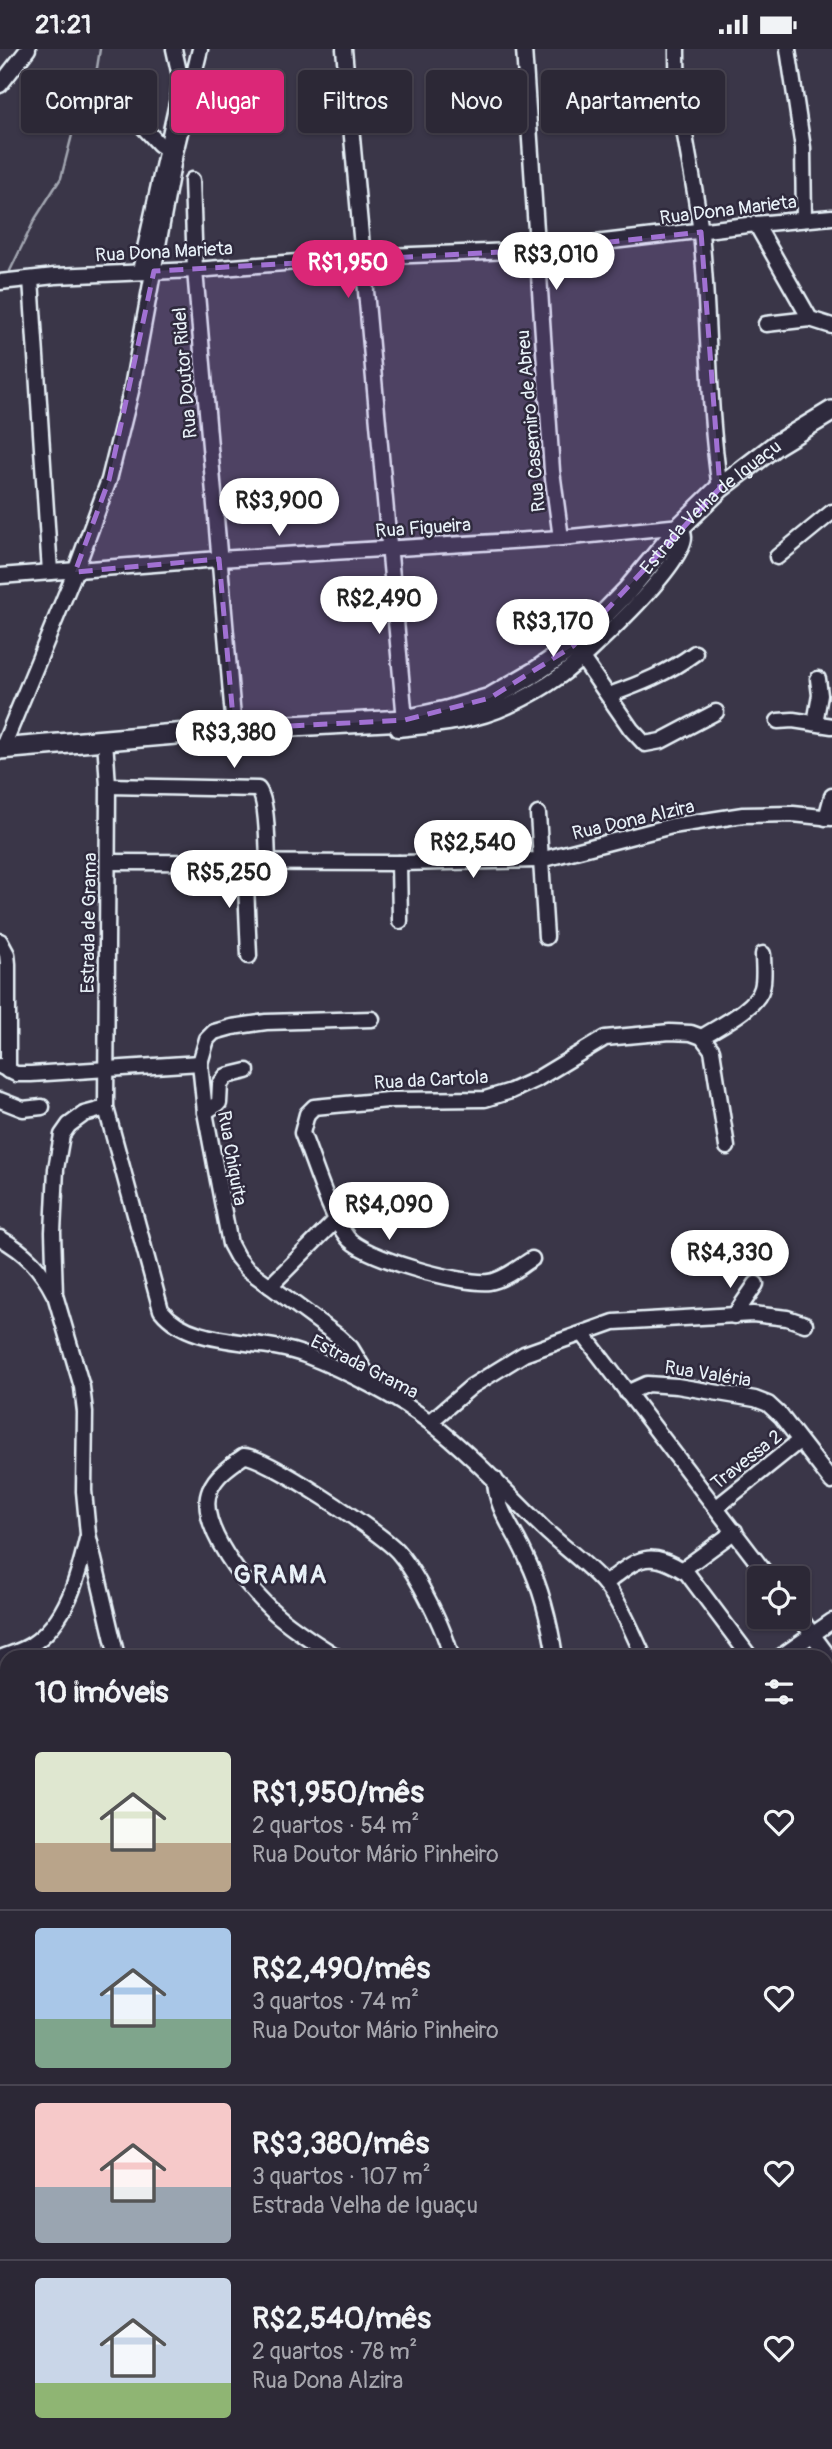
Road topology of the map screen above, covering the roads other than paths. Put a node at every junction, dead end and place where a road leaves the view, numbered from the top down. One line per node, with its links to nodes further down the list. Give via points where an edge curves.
1 (28, 49): 8 (street)
2 (174, 49): 10 (street, via 180,85)
3 (200, 49): 10 (street)
4 (344, 49): 17 (street)
5 (524, 49): 16 (street, Rua Casemiro de Abreu)
6 (677, 49): 15 (street)
7 (788, 49): 13 (street, via 803,148)
8 (0, 85)
9 (152, 133): 10 (street)
10 (170, 151): 19 (street)
11 (192, 180): 18 (street, Rua Doutor Ridel)
12 (832, 218): 13 (street, Rua Dona Marieta)
13 (804, 219): 14 (street, Rua Dona Marieta)
14 (756, 224): 15 (street, Rua Dona Marieta); 22 (street)
15 (701, 232): 16 (street, Rua Dona Marieta); 26 (street)
16 (536, 250): 17 (street, Rua Dona Marieta); 29 (street, Rua Casemiro de Abreu)
17 (362, 257): 18 (street, Rua Dona Marieta); 30 (street)
18 (195, 270): 19 (street, Rua Dona Marieta); 32 (street, Rua Doutor Ridel)
19 (147, 271): 20 (street, Rua Dona Marieta); 34 (street, via 132,387 109,480)
20 (27, 280): 21 (street, Rua Dona Marieta); 33 (street)
21 (0, 282)
22 (810, 319): 23 (street); 24 (street)
23 (766, 324)
24 (832, 326)
25 (832, 411): 26 (main road, Estrada Velha de Iguaçu)
26 (720, 488): 28 (main road, Estrada Velha de Iguaçu)
27 (832, 512): 31 (street)
28 (681, 526): 29 (street, Rua Figueira); 37 (street, via 684,537 679,552 619,624); 43 (main road, Estrada Velha de Iguaçu, via 573,646 490,698)
29 (561, 538): 30 (street, Rua Figueira)
30 (389, 549): 32 (street, Rua Figueira); 43 (street)
31 (777, 557)
32 (219, 559): 34 (street, Rua Figueira); 45 (street, Rua Doutor Ridel)
33 (50, 572): 34 (street, Rua Figueira); 35 (street, Rua Figueira)
34 (75, 572): 47 (street)
35 (0, 576)
36 (695, 653): 39 (street, via 650,680)
37 (582, 658): 39 (street); 43 (street, via 559,677 507,706 452,724)
38 (818, 679): 42 (street)
39 (609, 695): 40 (street, via 631,729 648,745)
40 (716, 712)
41 (778, 721): 42 (street)
42 (815, 723): 44 (street)
43 (398, 725): 45 (main road, Estrada Velha de Iguaçu)
44 (832, 726)
45 (234, 729): 46 (main road, Estrada Velha de Iguaçu)
46 (105, 739): 47 (main road, Estrada Velha de Iguaçu); 48 (street, Estrada de Grama)
47 (1, 749)
48 (108, 786): 53 (street, Estrada de Grama); 55 (street, via 258,789 262,792)
49 (832, 796): 51 (street)
50 (538, 814): 52 (street)
51 (829, 818): 52 (street, Rua Dona Alzira, via 743,815 672,826)
52 (540, 860): 56 (street, Rua Dona Alzira); 58 (street)
53 (108, 862): 54 (street, Rua Dona Alzira); 66 (street, Estrada de Grama)
54 (244, 862): 55 (street, Rua Dona Alzira); 61 (street)
55 (268, 862): 56 (street, Rua Dona Alzira)
56 (399, 863): 57 (street)
57 (400, 921)
58 (546, 937)
59 (0, 941): 65 (street, via 8,964)
60 (762, 954): 63 (street, via 762,989 757,999)
61 (249, 956)
62 (372, 1019): 64 (street, via 232,1027 207,1039)
63 (702, 1037): 72 (street, via 712,1050); 73 (street, Rua da Cartola, via 670,1032 605,1038 537,1079 485,1099 314,1107 302,1133)
64 (200, 1063): 66 (street); 71 (street, Rua Chiquita)
65 (4, 1068): 66 (street, via 31,1074)
66 (107, 1070): 70 (street, Estrada de Grama)
67 (247, 1071): 71 (street, via 226,1076 220,1084 219,1103)
68 (0, 1100): 69 (street, via 23,1109)
69 (42, 1107)
70 (106, 1108): 78 (street, via 84,1114 69,1125 58,1148); 82 (street, Estrada Grama, via 155,1295 167,1318 195,1333 304,1354)
71 (205, 1112): 77 (street, Rua Chiquita, via 230,1244 247,1269)
72 (727, 1147)
73 (336, 1220): 75 (street, via 348,1239 366,1251 451,1277 487,1283); 77 (street)
74 (0, 1238): 78 (street, via 32,1260)
75 (532, 1259)
76 (756, 1283): 79 (street)
77 (271, 1286): 82 (street, Rua Chiquita, via 351,1348)
78 (55, 1295): 90 (street, via 82,1387)
79 (734, 1316): 80 (street, via 766,1315); 81 (street, via 614,1322)
80 (805, 1324)
81 (583, 1334): 83 (street); 84 (street, via 524,1354 472,1386)
82 (376, 1389): 84 (street, Estrada Grama)
83 (627, 1394): 85 (street, Rua Valéria, via 647,1384 755,1399 781,1416); 88 (street)
84 (430, 1422): 86 (street, Estrada Grama)
85 (799, 1441): 87 (street, Rua Valéria); 88 (street, Travessa 2)
86 (495, 1479): 93 (street, Estrada Grama); 101 (street, via 495,1494 545,1602)
87 (832, 1482)
88 (717, 1507): 89 (street)
89 (735, 1531): 91 (street); 92 (street)
90 (88, 1534): 97 (street, via 64,1610 51,1628); 98 (street)
91 (761, 1566)
92 (682, 1570): 93 (street, via 660,1558 645,1559); 103 (street)
93 (604, 1584): 102 (street, Estrada Grama)
94 (832, 1621): 96 (street)
95 (808, 1629): 96 (street)
96 (813, 1635): 104 (street); 105 (street)
97 (19, 1650)
98 (116, 1650)
99 (327, 1650): 100 (street, via 256,1595 209,1521 211,1487 244,1456 282,1472 396,1550 443,1631)
100 (449, 1650)
101 (554, 1650)
102 (641, 1650)
103 (745, 1650)
104 (790, 1650)
105 (824, 1650)

